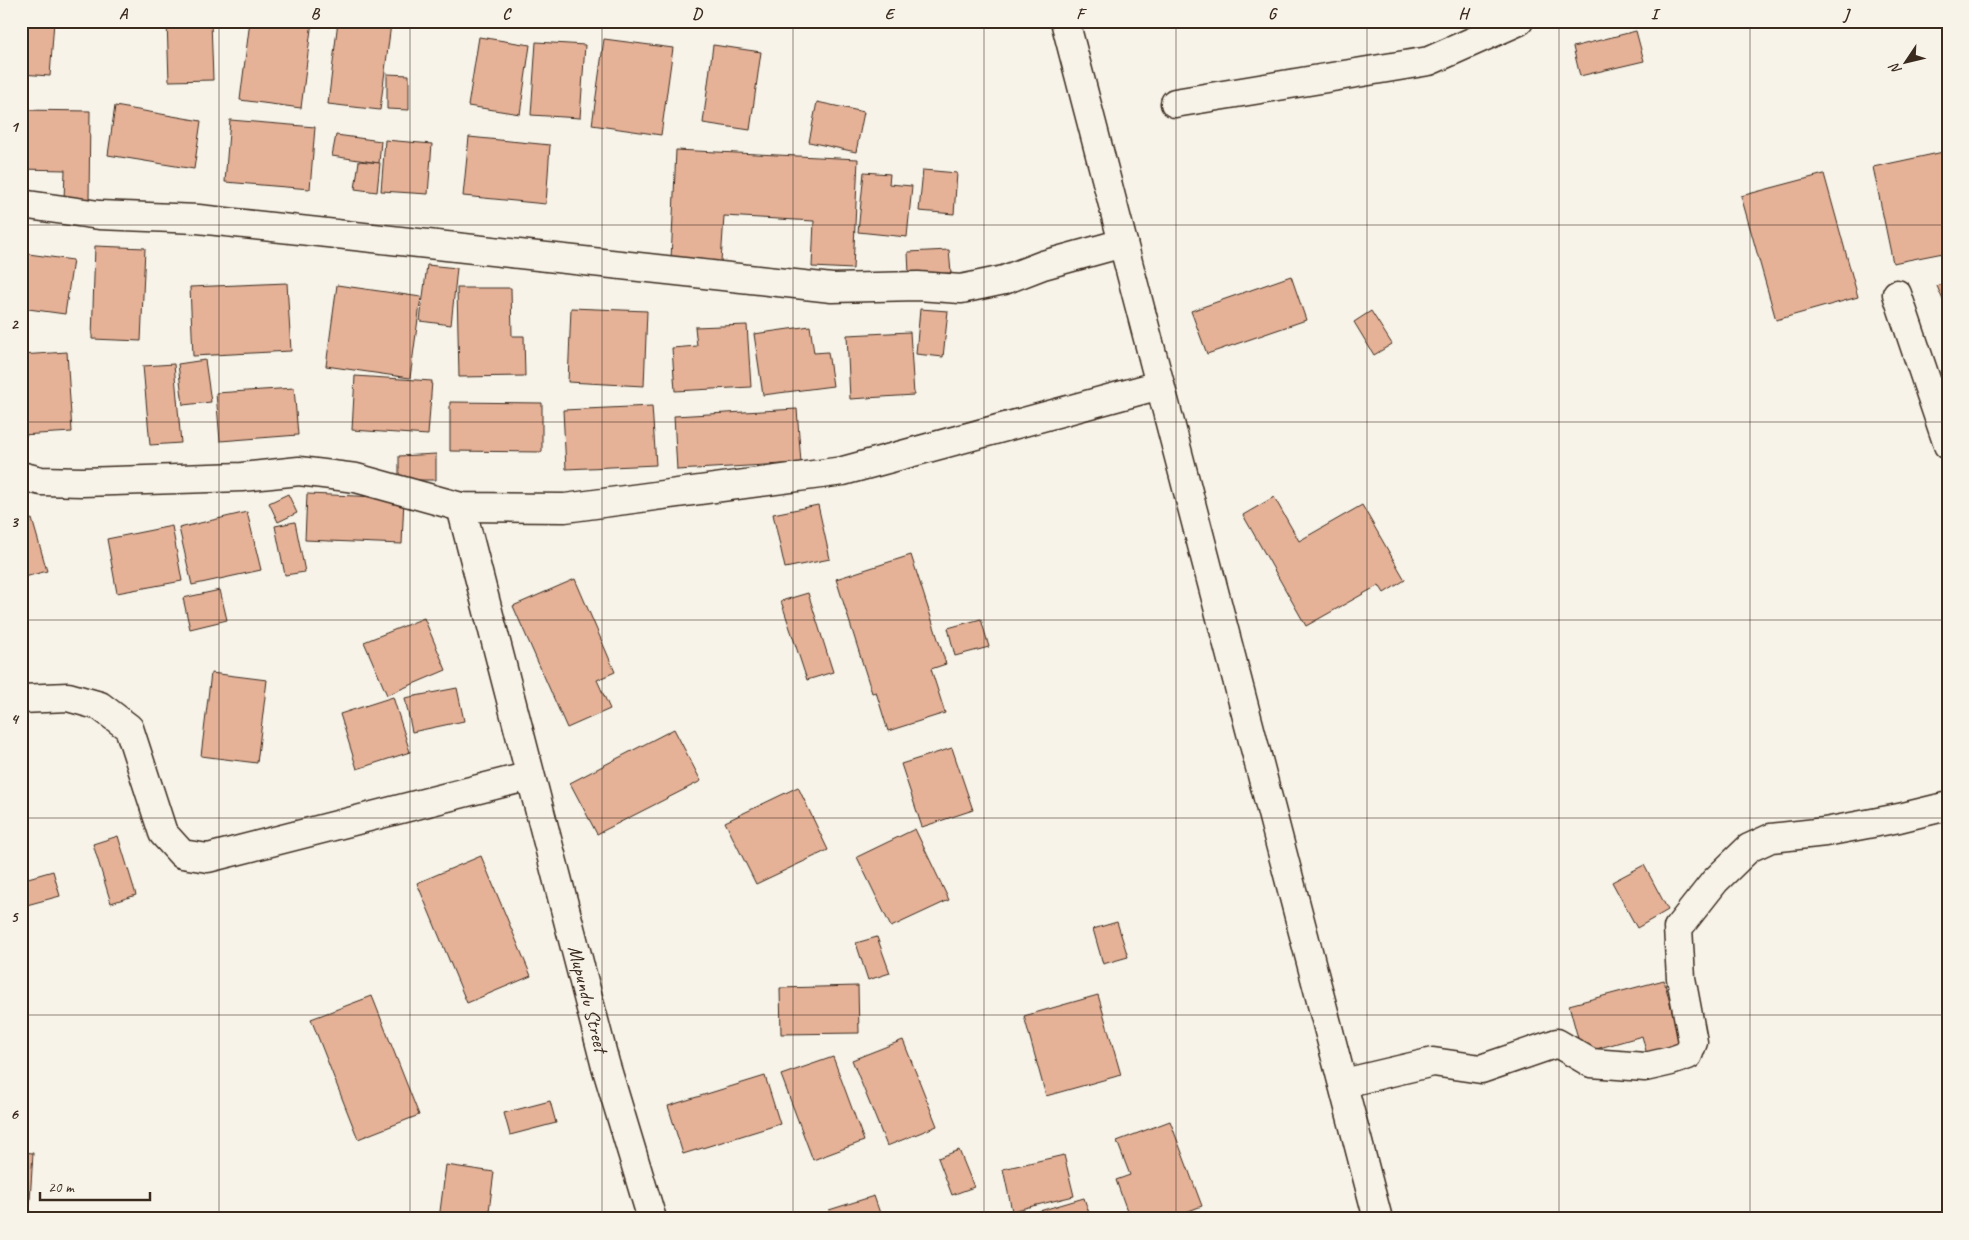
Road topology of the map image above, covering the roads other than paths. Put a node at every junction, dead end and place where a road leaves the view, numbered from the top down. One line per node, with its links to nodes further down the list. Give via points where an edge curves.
1 (1065, 21): 5 (street)
2 (1519, 21): 3 (street, via 1429,61)
3 (1176, 103)
4 (21, 204): 5 (street, via 100,214 208,220 832,288 918,286 962,289 1004,280 1043,265)
5 (1123, 243): 7 (street)
6 (1896, 294): 8 (street)
7 (1160, 385): 10 (street, via 842,471 564,508); 14 (street)
8 (1948, 445)
9 (21, 476): 10 (street, via 41,481 82,482 242,477 299,471 356,478)
10 (461, 507): 12 (street, Mupundu Street)
11 (21, 699): 12 (street, via 68,697 100,706 129,728 163,832 182,854 208,858)
12 (530, 776): 15 (street, Mupundu Street, via 605,1063)
13 (1948, 806): 14 (street, via 1825,832 1771,838 1749,848 1715,881 1678,928 1681,978 1693,1042 1688,1055 1644,1067 1591,1063 1557,1043 1481,1069 1433,1062)
14 (1344, 1083): 16 (street)
15 (652, 1219)
16 (1378, 1219)

